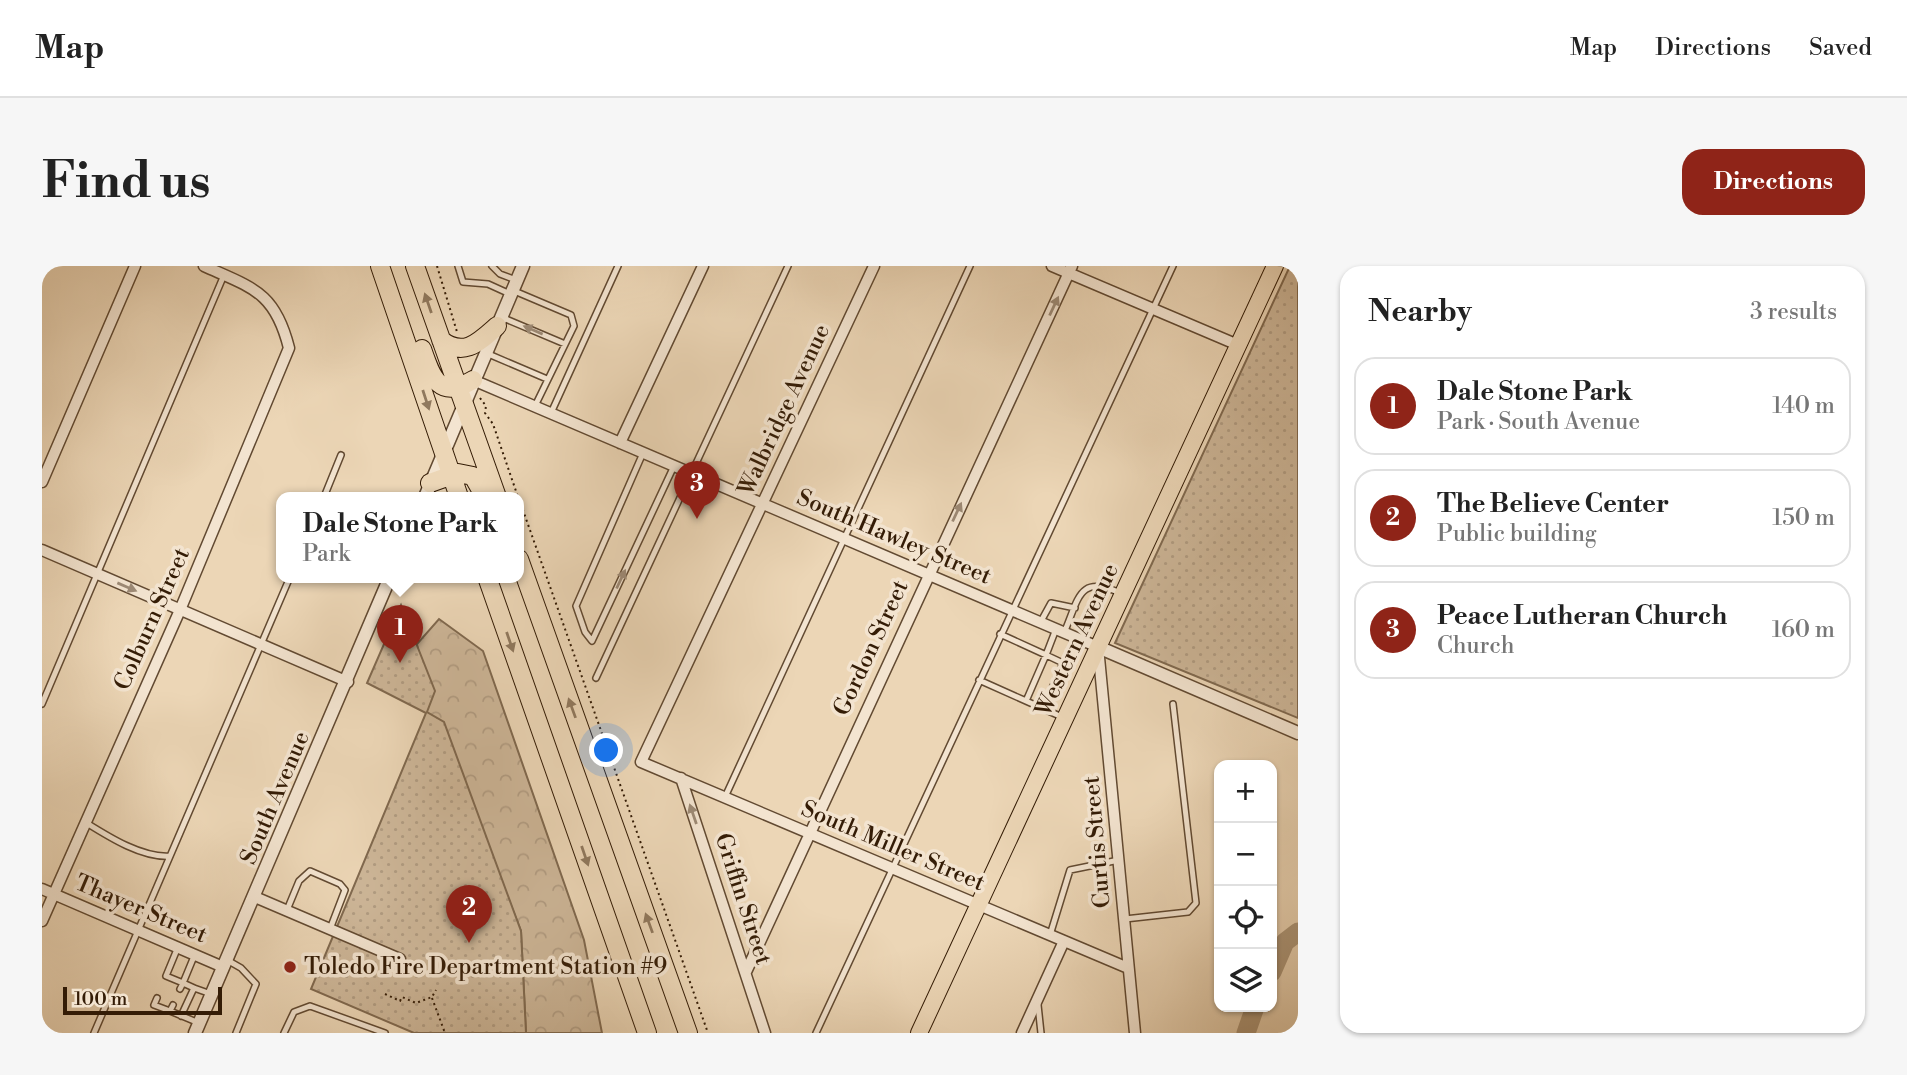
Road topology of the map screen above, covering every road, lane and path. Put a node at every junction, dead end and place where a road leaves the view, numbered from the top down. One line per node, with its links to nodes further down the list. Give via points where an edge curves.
1 (135, 266): 37 (street)
2 (204, 266): 18 (street)
3 (382, 266): 27 (highway, via 403,298 432,377 445,388); 31 (highway, one-way to 31)
4 (415, 266): 22 (highway, one-way to 4)
5 (437, 266): 22 (path)
6 (457, 266): 19 (lane, via 463,282)
7 (492, 266): 19 (lane)
8 (523, 266): 19 (street)
9 (618, 266): 29 (lane)
10 (704, 266): 30 (street)
11 (788, 266): 35 (lane)
12 (874, 266): 44 (street, Walbridge Avenue)
13 (970, 266): 46 (lane)
14 (1052, 266): 17 (street)
15 (1173, 266): 20 (lane)
16 (1275, 266): 24 (main road, Western Avenue)
17 (1071, 269): 20 (street); 48 (street, Gordon Street, one-way to 17)
18 (225, 275): 49 (lane); 56 (street, Colburn Street, via 262,294 278,311 289,348)
19 (513, 288): 21 (street); 23 (lane, via 571,316 574,326)
20 (1153, 309): 24 (street); 57 (lane)
21 (499, 321): 22 (highway, via 463,350 453,348); 23 (lane, one-way to 21); 25 (street)
22 (449, 337): 27 (highway)
23 (565, 344): 26 (lane)
24 (1238, 345): 54 (main road, Western Avenue)
25 (485, 353): 26 (lane); 27 (street)
26 (547, 379): 28 (lane)
27 (469, 393): 28 (street, South Hawley Street); 31 (street); 42 (highway); 43 (path)
28 (534, 406): 29 (street, South Hawley Street)
29 (551, 413): 30 (street, South Hawley Street)
30 (620, 443): 32 (street, South Hawley Street)
31 (443, 453): 36 (highway); 38 (street)
32 (643, 453): 34 (street, South Hawley Street); 34 (lane, one-way to 34, via 576,606 592,640)
33 (341, 455): 39 (lane)
34 (674, 466): 35 (street, South Hawley Street)
35 (691, 473): 44 (street, South Hawley Street); 64 (lane)
36 (451, 475): 38 (highway); 40 (highway); 41 (highway, via 473,476)
37 (42, 482)
38 (427, 490)
39 (326, 492)
40 (457, 492)
41 (482, 492)
42 (496, 492)
43 (516, 492)
44 (763, 504): 46 (street, South Hawley Street); 73 (street, Walbridge Avenue)
45 (524, 512): 115 (path)
46 (843, 538): 48 (street, South Hawley Street); 75 (lane)
47 (42, 550): 49 (street)
48 (929, 574): 57 (street, South Hawley Street); 77 (street, Gordon Street)
49 (98, 575): 56 (street, one-way to 56); 68 (lane)
50 (524, 581): 114 (highway, one-way to 50)
51 (288, 583): 61 (lane)
52 (388, 583): 66 (street, South Avenue)
53 (489, 583): 113 (highway, one-way to 113)
54 (1123, 594): 55 (lane, via 1095,584 1081,594); 62 (main road, Western Avenue)
55 (1075, 608): 58 (lane, via 1051,603); 59 (lane)
56 (180, 610): 61 (street); 76 (street, Colburn Street)
57 (1011, 610): 58 (street, South Hawley Street); 60 (lane)
58 (1040, 623): 59 (street, South Hawley Street)
59 (1060, 631): 62 (street, South Hawley Street); 63 (lane)
60 (1000, 634): 63 (lane); 65 (lane)
61 (262, 645): 66 (street); 78 (lane)
62 (1098, 647): 71 (main road, Western Avenue); 72 (street, South Hawley Street); 79 (street, Curtis Street)
63 (1045, 655): 67 (lane); 70 (lane, via 1063,663)
64 (596, 678)
65 (979, 680): 67 (lane); 80 (lane)
66 (348, 682): 83 (street, South Avenue)
67 (1026, 701): 70 (lane)
68 (42, 704)
69 (1173, 704): 86 (lane, via 1196,903 1188,912)
70 (1043, 709): 71 (lane)
71 (1065, 719): 84 (main road, Western Avenue)
72 (1298, 733)
73 (642, 762): 74 (street, South Miller Street)
74 (681, 778): 75 (street, South Miller Street); 97 (street, Griffin Street, one-way to 74)
75 (724, 797): 77 (street, South Miller Street)
76 (85, 822): 78 (lane, via 157,857); 82 (street, Colburn Street)
77 (809, 833): 80 (street, South Miller Street); 97 (street, Gordon Street)
78 (170, 856): 89 (lane)
79 (1119, 860): 86 (street, Curtis Street); 90 (lane, via 1070,870)
80 (892, 868): 84 (street, South Miller Street); 117 (lane)
81 (42, 889): 82 (street, Thayer Street)
82 (53, 894): 87 (street, Colburn Street); 89 (street, Thayer Street)
83 (255, 897): 85 (street); 95 (street, South Avenue)
84 (979, 905): 90 (street, South Miller Street); 118 (main road, Western Avenue)
85 (287, 910): 88 (street); 88 (lane, via 299,881 310,871 340,884 344,897)
86 (1125, 919): 96 (street, Curtis Street)
87 (42, 921)
88 (330, 929): 94 (street)
89 (138, 930): 92 (street, Thayer Street); 108 (lane)
90 (1049, 935): 91 (street, South Miller Street)
91 (1064, 942): 96 (street, South Miller Street); 105 (street)
92 (178, 947): 93 (street, Thayer Street); 98 (lane, via 165,979)
93 (195, 954): 95 (street, Thayer Street); 98 (lane)
94 (400, 959)
95 (225, 963): 101 (street, South Avenue); 109 (lane, via 241,968 256,984)
96 (1128, 968): 121 (street, Curtis Street)
97 (746, 972): 116 (street, Griffin Street)
98 (182, 986): 99 (lane)
99 (194, 988): 101 (lane); 106 (lane)
100 (436, 990): 104 (path)
101 (211, 994): 107 (street, South Avenue)
102 (386, 994): 104 (path, via 416,1003)
103 (157, 998): 106 (lane, via 154,1005 171,1008)
104 (432, 998): 112 (path)
105 (1038, 998): 119 (street); 120 (lane)
106 (181, 1016): 107 (lane)
107 (197, 1028)
108 (94, 1033)
109 (236, 1033)
110 (284, 1033): 111 (lane, via 302,1006)
111 (385, 1033)
112 (445, 1033)
113 (647, 1033)
114 (688, 1033)
115 (708, 1033)
116 (765, 1033)
117 (816, 1033)
118 (919, 1033)
119 (1021, 1033)
120 (1041, 1033)
121 (1135, 1033)

